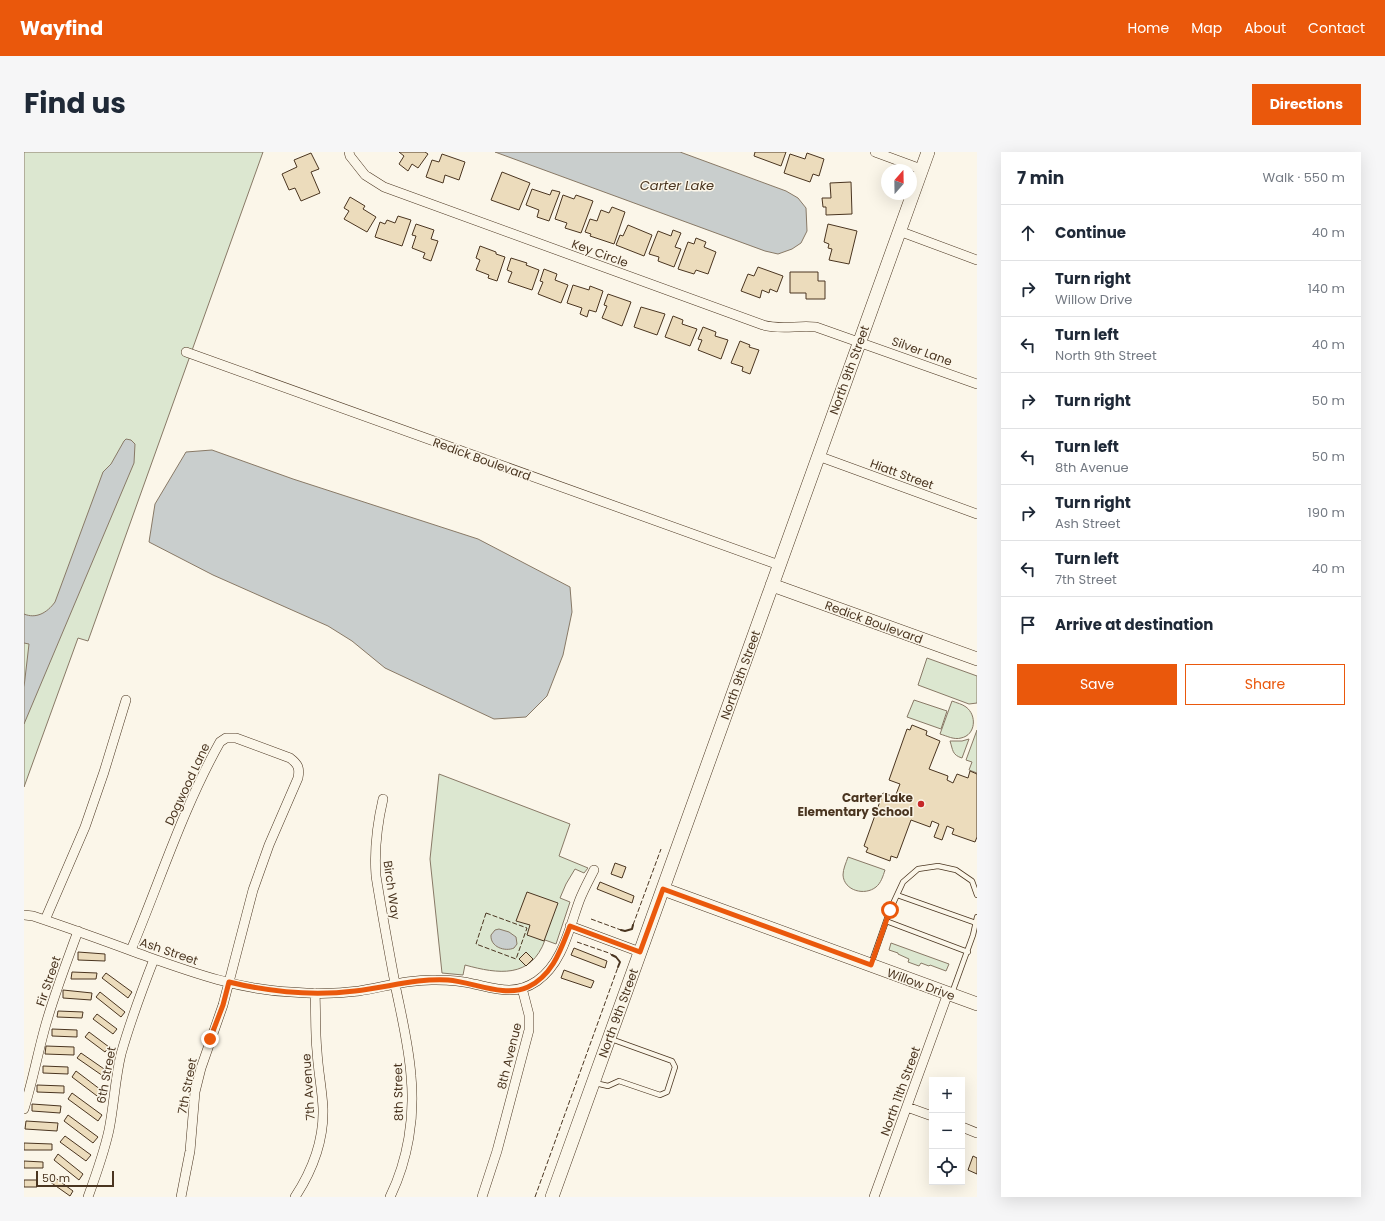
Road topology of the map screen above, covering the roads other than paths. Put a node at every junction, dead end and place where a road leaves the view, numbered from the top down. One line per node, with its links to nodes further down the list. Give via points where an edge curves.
1 (349, 152): 7 (street, Key Circle, via 365,175 384,187 763,325 777,328 816,327)
2 (875, 152): 4 (street)
3 (928, 152): 4 (street, North 9th Street)
4 (922, 169): 5 (street, North 9th Street)
5 (899, 231): 6 (street); 7 (street, North 9th Street)
6 (977, 260)
7 (859, 341): 9 (street, Silver Lane); 10 (street, North 9th Street)
8 (186, 352): 12 (street, Redick Boulevard)
9 (977, 384)
10 (818, 456): 11 (street, Hiatt Street); 12 (street, North 9th Street)
11 (977, 514)
12 (779, 565): 13 (street, North 9th Street)
13 (772, 585): 14 (street, Redick Boulevard); 18 (street, North 9th Street)
14 (977, 659)
15 (126, 700): 23 (street, via 85,827)
16 (383, 799): 34 (street, Birch Way, via 374,860)
17 (594, 870): 26 (street)
18 (663, 889): 29 (street, North 9th Street); 32 (street, Willow Drive)
19 (897, 895): 20 (lane, via 903,882 918,869 938,866 956,870 972,881); 24 (lane); 25 (lane)
20 (977, 895)
21 (24, 915): 23 (street, Ash Street)
22 (977, 917): 25 (lane)
23 (45, 920): 27 (street, Ash Street)
24 (886, 921): 30 (lane); 32 (lane)
25 (976, 923): 30 (lane)
26 (570, 926): 29 (street); 35 (street, via 554,963 539,980)
27 (78, 931): 28 (street, Ash Street); 42 (street, Fir Street, via 44,1031)
28 (130, 950): 31 (street, Ash Street); 33 (street, Dogwood Lane, via 210,760 220,742 226,738 236,738 290,758 297,763 299,770 252,890)
29 (640, 952): 39 (street, North 9th Street)
30 (968, 952): 37 (lane)
31 (154, 959): 33 (street, Ash Street); 46 (street, 6th Street, via 121,1055 106,1142)
32 (871, 965): 37 (street, Willow Drive)
33 (229, 982): 36 (street, Ash Street, via 252,988); 47 (street, 7th Street, via 195,1092 190,1151)
34 (395, 985): 35 (street, Ash Street, via 435,980 459,981 501,990); 36 (street, Ash Street, via 356,991); 49 (street, 8th Street, via 409,1058 412,1105 407,1145 400,1173)
35 (522, 988): 50 (street, 8th Avenue, via 529,1015 529,1030)
36 (315, 993): 48 (street, 7th Avenue, via 323,1121 315,1160)
37 (950, 994): 38 (street, Willow Drive); 41 (street, North 11th Street)
38 (977, 1004)
39 (609, 1039): 40 (street, North 9th Street); 40 (lane, via 672,1061 675,1068 667,1092 660,1095 619,1081 608,1086)
40 (593, 1082): 51 (street, North 9th Street)
41 (907, 1107): 43 (street); 52 (street, North 11th Street)
42 (24, 1109)
43 (929, 1115)
44 (965, 1128): 45 (street)
45 (977, 1133)
46 (88, 1197)
47 (181, 1197)
48 (295, 1197)
49 (390, 1197)
50 (482, 1197)
51 (552, 1197)
52 (874, 1197)

